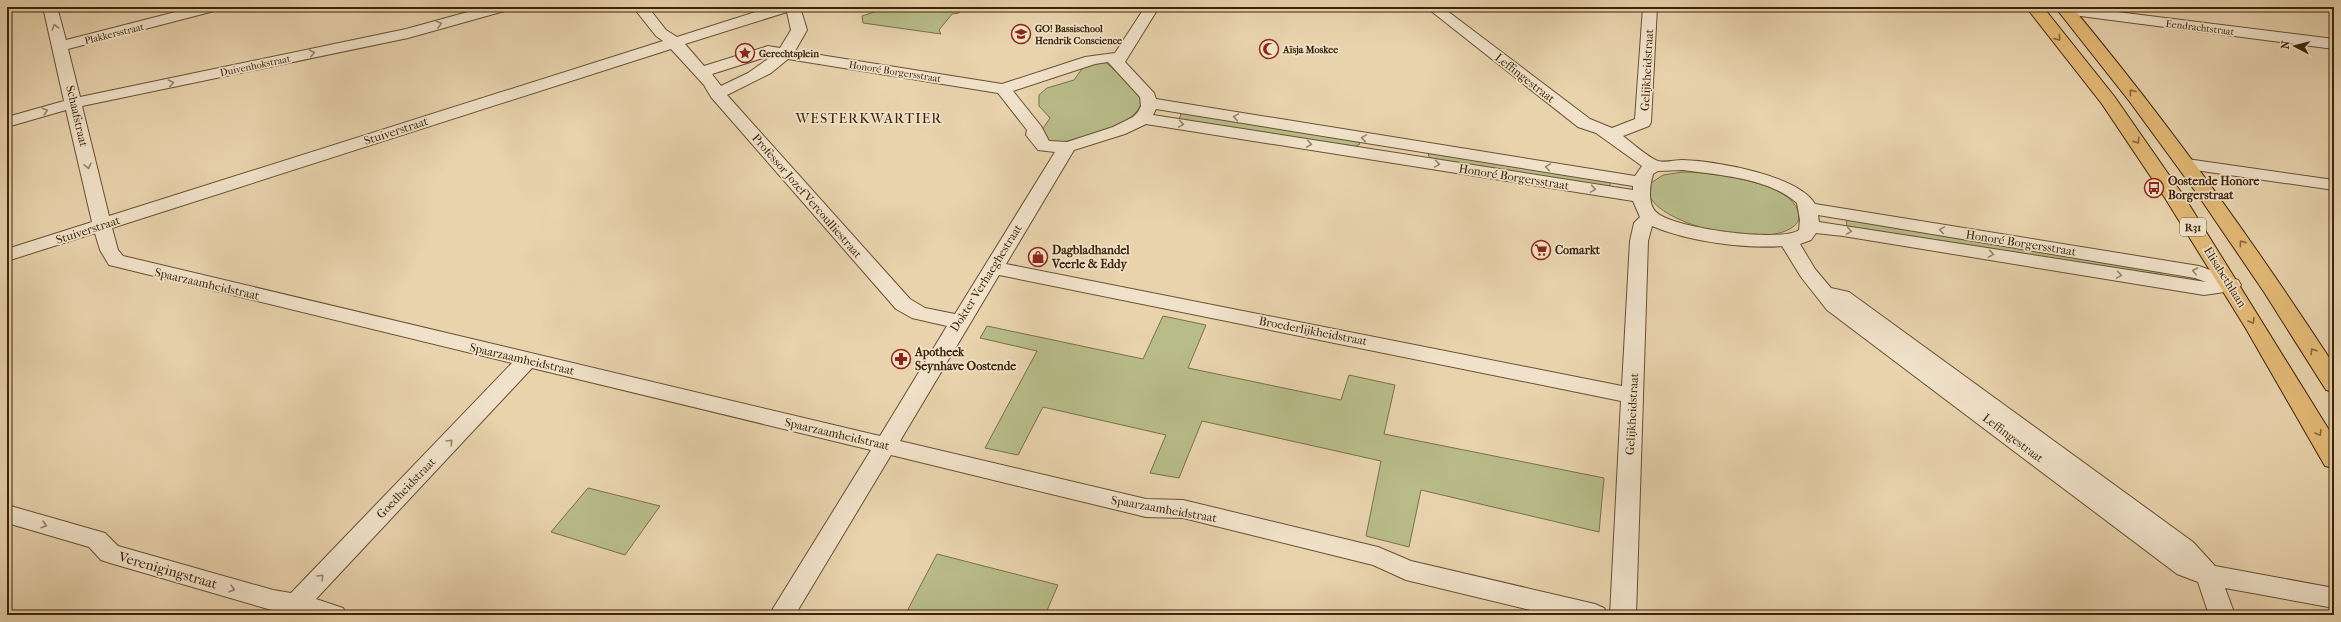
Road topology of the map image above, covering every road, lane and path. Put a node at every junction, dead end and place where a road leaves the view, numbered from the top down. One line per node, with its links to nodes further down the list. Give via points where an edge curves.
1 (50, 7): 16 (street, Schaafstraat, one-way to 1)
2 (213, 7): 16 (street, Plakkersstraat)
3 (503, 7): 22 (street, Duivenhokstraat, one-way to 3, via 408,33)
4 (640, 7): 14 (street, Professor Jozef Vercoulliestraat, via 661,33)
5 (786, 7): 14 (street, Stuiverstraat)
6 (793, 7): 17 (street, via 799,30)
7 (1152, 7): 18 (street)
8 (1433, 7): 13 (street, Leffingestraat)
9 (1650, 7): 25 (street, Gelijkheidstraat, via 1643,122)
10 (2034, 7): 37 (main road, Elisabethlaan / R31, one-way to 37, via 2118,113)
11 (2042, 7): 12 (main road, Eendrachtstraat)
12 (2064, 8): 15 (street, Eendrachtstraat); 27 (main road, R31, one-way to 12)
13 (1454, 15): 25 (street, Leffingestraat, via 1584,123)
14 (674, 42): 19 (street, Professor Jozef Vercoulliestraat); 33 (street, Stuiverstraat)
15 (2334, 44)
16 (61, 46): 22 (street, Schaafstraat)
17 (787, 54): 19 (street, via 768,51 758,53); 20 (street, Honoré Borgersstraat); 21 (street, via 764,70)
18 (1120, 58): 20 (street, via 1102,58); 23 (street, via 1117,63 1148,96)
19 (702, 72): 21 (street, Professor Jozef Vercoulliestraat, via 712,83)
20 (1003, 89): 26 (street, via 1035,130 1035,135 1044,146)
21 (717, 94): 39 (street, Professor Jozef Vercoulliestraat, via 903,304 919,313)
22 (74, 103): 24 (street, Duivenhokstraat, one-way to 22); 33 (street, Schaafstraat, one-way to 33)
23 (1146, 110): 26 (street, via 1123,129); 30 (street, Honoré Borgersstraat)
24 (7, 122)
25 (1606, 132): 28 (street, Leffingestraat)
26 (1067, 147): 36 (street, Dokter Verhaeghestraat)
27 (2187, 164): 29 (street); 38 (main road, R31, one-way to 27)
28 (1654, 166): 30 (street, via 1645,171); 31 (street, via 1683,165 1759,177 1804,199)
29 (2334, 184)
30 (1642, 190): 32 (street, via 1644,209)
31 (1809, 217): 34 (street, via 1803,237); 37 (street, Honoré Borgersstraat, via 1843,230 2204,289)
32 (1651, 218): 34 (street, via 1725,237); 42 (street, Gelijkheidstraat, via 1643,223 1639,241)
33 (102, 225): 35 (street, Stuiverstraat); 40 (street, Spaarzaamheidstraat, via 113,257 127,265)
34 (1789, 242): 46 (street, Leffingestraat, via 1808,273 1834,305 2186,567)
35 (7, 255)
36 (992, 267): 39 (street, Dokter Verhaeghestraat); 42 (street, Broederlijkheidstraat)
37 (2231, 285): 38 (main road, Honoré Borgersstraat); 44 (main road, Elisabethlaan / R31, one-way to 44)
38 (2275, 291): 41 (main road, R31, one-way to 38)
39 (959, 322): 43 (street, Dokter Verhaeghestraat)
40 (527, 361): 43 (street, Spaarzaamheidstraat); 48 (street, Goedheidstraat, one-way to 40)
41 (2334, 384)
42 (1634, 396): 52 (street, Gelijkheidstraat)
43 (885, 445): 50 (street, Dokter Verhaeghestraat); 51 (street, Spaarzaamheidstraat, via 1146,508 1190,511 1378,557 1406,570)
44 (2334, 459)
45 (7, 514): 48 (street, Verenigingstraat, one-way to 48, via 96,540 110,553 272,600)
46 (2208, 575): 47 (street, Leffingestraat); 53 (street)
47 (2334, 598)
48 (290, 609): 49 (street, Verenigingstraat)
49 (334, 615)
50 (782, 615)
51 (1595, 615)
52 (1623, 615)
53 (2222, 615)

